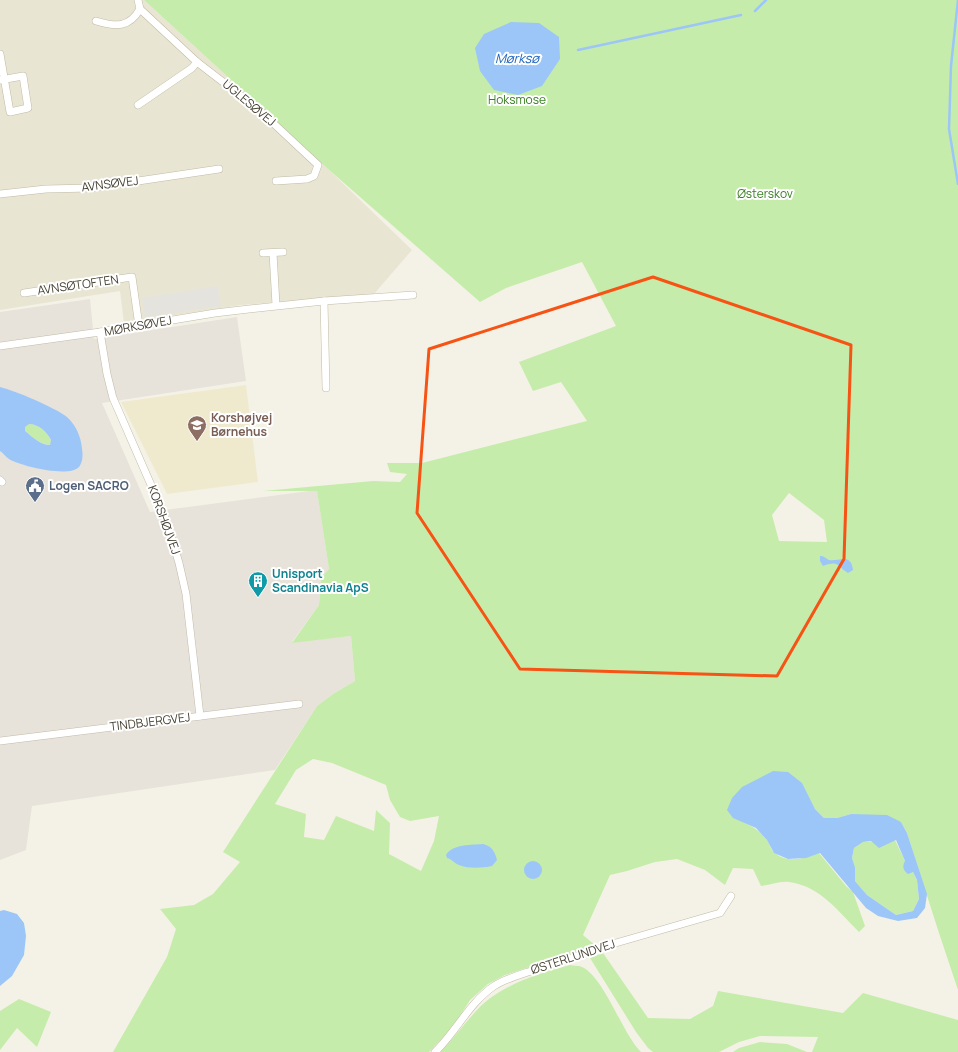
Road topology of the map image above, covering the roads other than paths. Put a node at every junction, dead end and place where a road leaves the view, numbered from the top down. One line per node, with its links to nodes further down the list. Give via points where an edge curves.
1 (138, 0): 2 (street)
2 (140, 9): 3 (street, via 135,18 121,25); 5 (street, UGLESØVEJ)
3 (96, 21)
4 (0, 54): 6 (street)
5 (198, 62): 7 (street); 9 (street, UGLESØVEJ, via 258,109 318,165 314,176 307,179)
6 (2, 79): 6 (street, via 10,112 28,108 23,76)
7 (138, 105)
8 (219, 169): 10 (street, AVNSØVEJ, via 91,188)
9 (276, 181)
10 (0, 194)
11 (283, 252): 13 (street)
12 (263, 253): 13 (street)
13 (273, 253): 17 (street)
14 (24, 293): 18 (street, AVNSØTOFTEN, via 132,277)
15 (413, 295): 16 (street, MØRKSØVEJ)
16 (324, 301): 17 (street, MØRKSØVEJ); 21 (street)
17 (276, 305): 18 (street, MØRKSØVEJ)
18 (139, 326): 19 (street, MØRKSØVEJ)
19 (100, 332): 20 (street, MØRKSØVEJ); 23 (street, KORSHØJVEJ, via 113,398 164,517 179,563 186,594)
20 (0, 345)
21 (326, 388)
22 (299, 704): 23 (street, TINDBJERGVEJ)
23 (200, 716): 24 (street, TINDBJERGVEJ)
24 (0, 741)
25 (731, 896): 26 (street, ØSTERLUNDVEJ, via 720,913 594,949 512,977 494,986 479,999)
26 (435, 1052)

